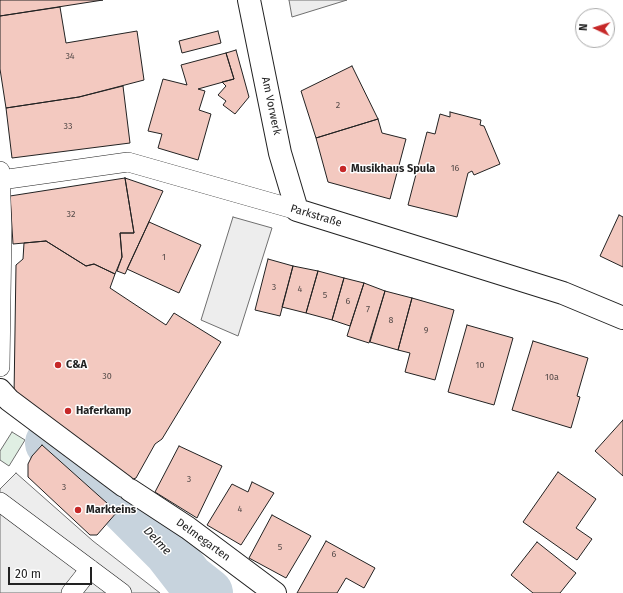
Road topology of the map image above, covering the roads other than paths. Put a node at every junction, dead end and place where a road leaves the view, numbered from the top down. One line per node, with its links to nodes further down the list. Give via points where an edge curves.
1 (249, 0): 3 (street, Am Vorwerk, via 280,153)
2 (0, 176): 3 (street, Parkstraße, via 128,162); 5 (street)
3 (297, 210): 4 (street, Parkstraße, via 563,293)
4 (623, 318)
5 (0, 367)
6 (0, 390): 11 (street, Delmegarten, via 9,400 127,488 188,528)
7 (0, 502): 8 (street)
8 (90, 569): 9 (street); 10 (street)
9 (71, 593)
10 (122, 593)
11 (275, 593)

